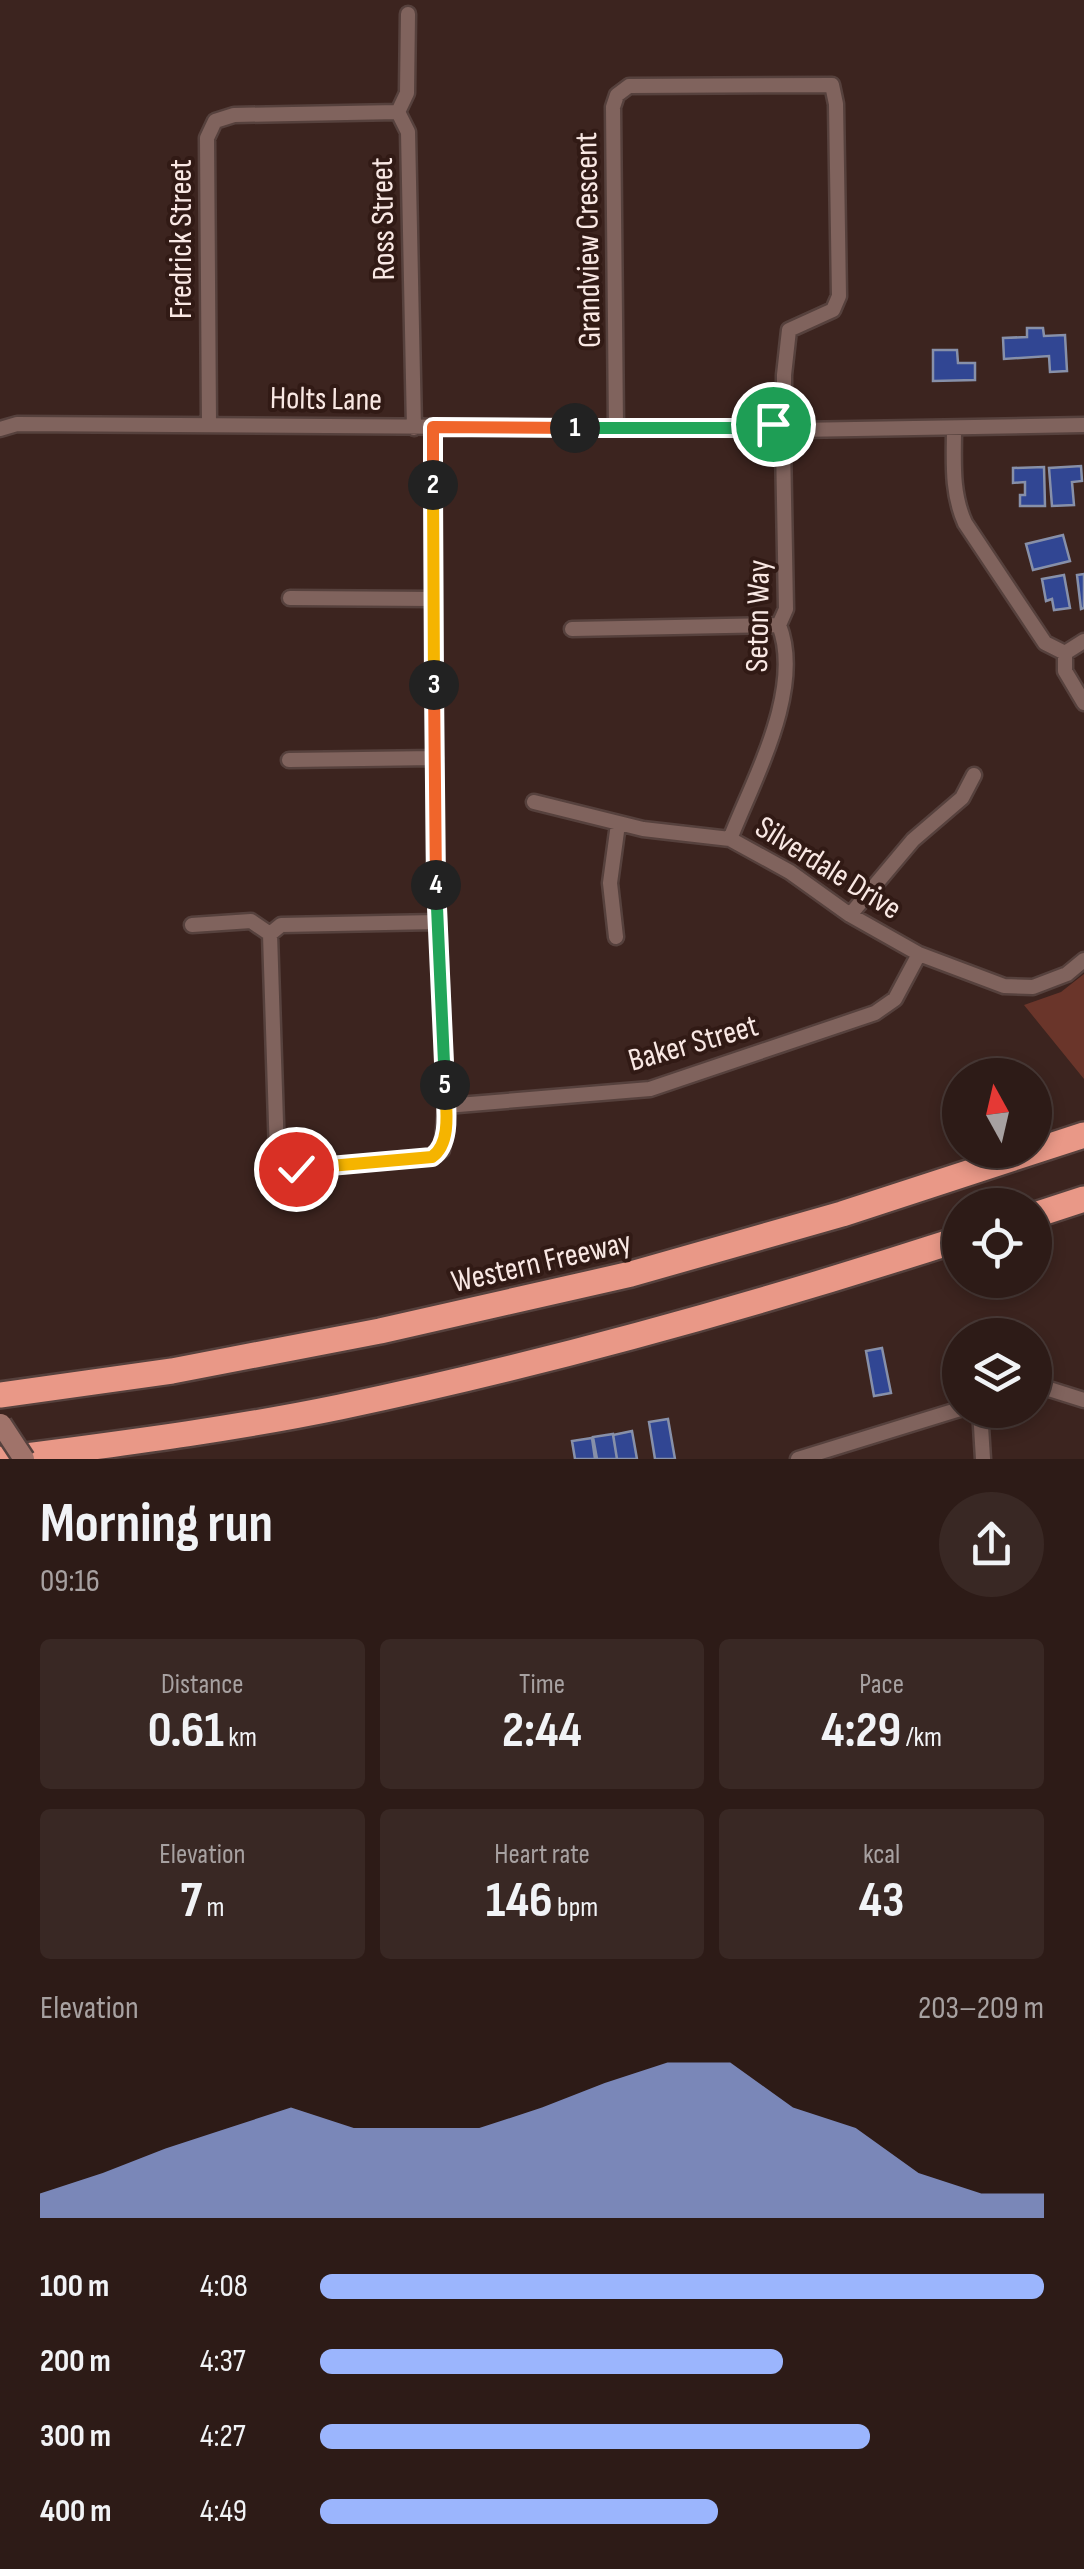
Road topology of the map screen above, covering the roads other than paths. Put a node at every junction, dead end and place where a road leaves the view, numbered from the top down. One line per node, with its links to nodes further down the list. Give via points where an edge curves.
1 (408, 14): 2 (street, Ross Street, via 407,93)
2 (398, 112): 4 (street, Fredrick Street, via 234,114 214,121 207,138); 7 (street, Ross Street, via 408,132)
3 (784, 418): 8 (street, Grandview Crescent, via 789,330 833,310 838,296 832,85 630,86 613,107); 9 (street); 12 (street)
4 (209, 424): 7 (street, Holts Lane); 11 (street, Holts Lane, via 17,424)
5 (1084, 424): 10 (street)
6 (433, 427): 7 (street, Holts Lane); 8 (street, Holts Lane); 15 (street)
7 (414, 428)
8 (616, 428): 9 (street, Holts Lane)
9 (771, 428): 13 (street)
10 (954, 428): 12 (street); 19 (street, via 954,485 965,523 1045,643)
11 (0, 430)
12 (796, 430): 13 (street)
13 (783, 444): 16 (street, Seton Way, via 786,610)
14 (290, 598): 15 (street)
15 (434, 599): 21 (street)
16 (779, 625): 17 (street); 26 (street, Seton Way, via 787,671)
17 (572, 629)
18 (1084, 642): 19 (street)
19 (1065, 653): 20 (street, via 1065,671)
20 (1084, 703)
21 (435, 758): 22 (street); 28 (street)
22 (289, 760)
23 (974, 775): 27 (street, via 962,798 913,840)
24 (534, 802): 25 (street, Silverdale Drive)
25 (618, 824): 26 (street, Silverdale Drive); 31 (street, via 610,883)
26 (730, 839): 27 (street, Silverdale Drive)
27 (850, 915): 32 (street, Silverdale Drive)
28 (437, 922): 30 (street, via 281,925); 34 (street)
29 (192, 925): 30 (street, via 252,922)
30 (270, 934): 34 (street, via 277,1154 284,1165 432,1157 442,1150)
31 (616, 937)
32 (920, 954): 33 (street, Silverdale Drive, via 1004,986 1033,987); 34 (street, Baker Street, via 895,999 875,1014 650,1089)
33 (1084, 960)
34 (446, 1106)
35 (1084, 1135): 41 (highway, Western Freeway, via 630,1274 229,1360)
36 (1084, 1200): 37 (highway)
37 (1052, 1210)
38 (942, 1246): 45 (highway, via 644,1335 482,1375 206,1431)
39 (1052, 1389): 40 (street)
40 (1081, 1393)
41 (0, 1394)
42 (942, 1415): 47 (street)
43 (1, 1424): 46 (main road, bridge)
44 (981, 1428): 48 (street)
45 (4, 1459)
46 (24, 1459)
47 (798, 1459)
48 (983, 1459)

